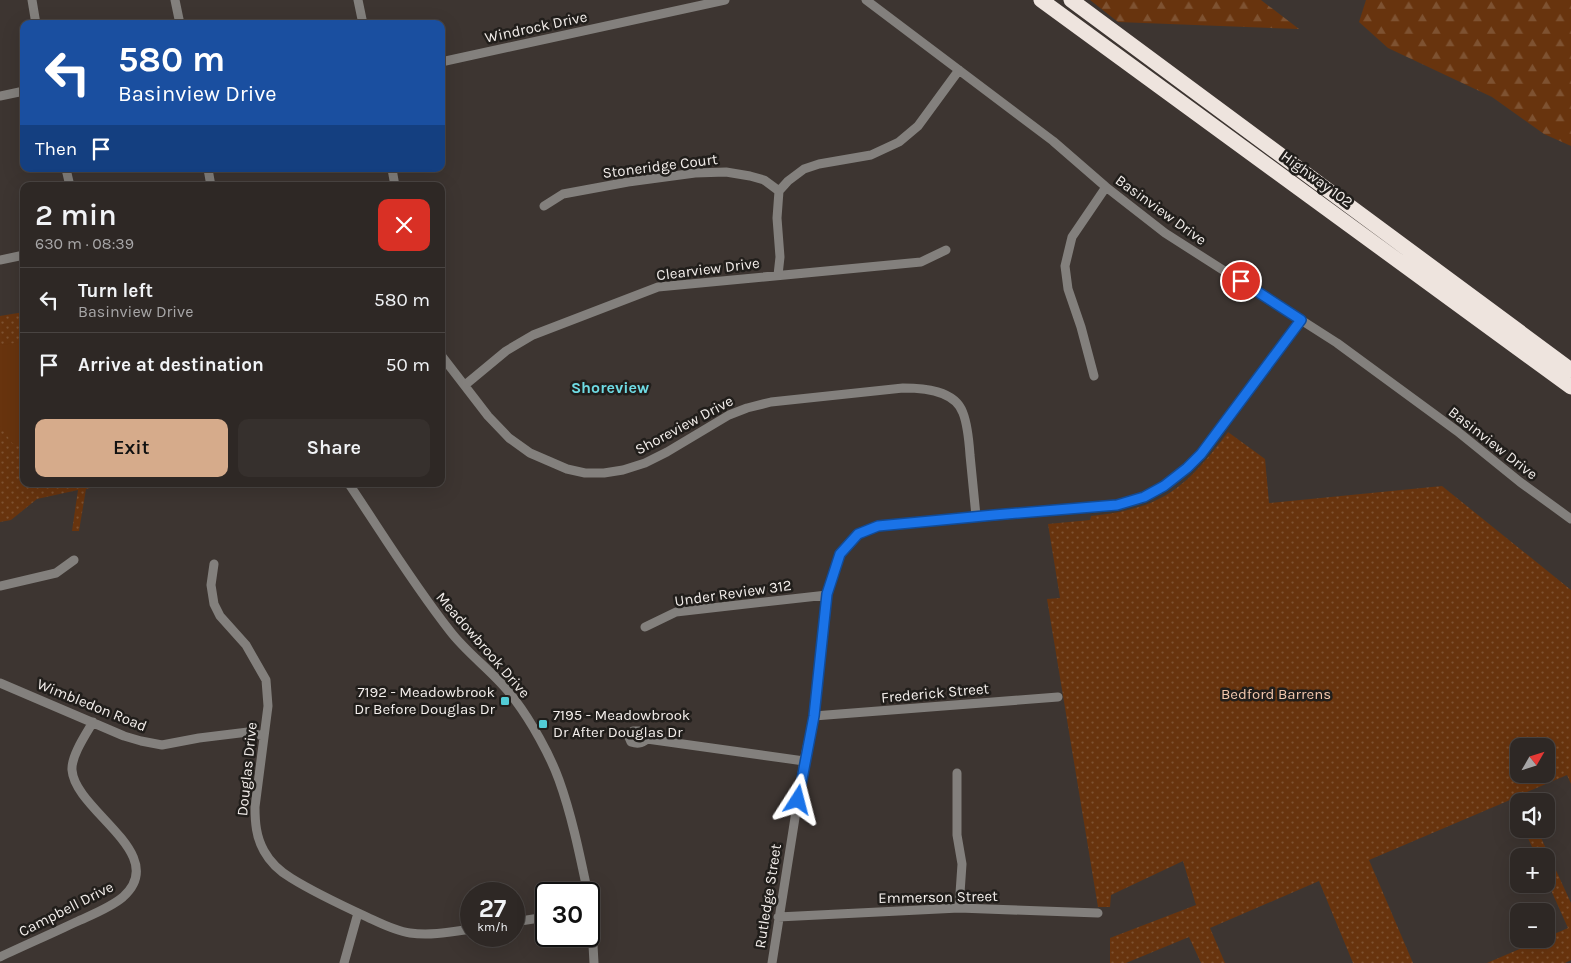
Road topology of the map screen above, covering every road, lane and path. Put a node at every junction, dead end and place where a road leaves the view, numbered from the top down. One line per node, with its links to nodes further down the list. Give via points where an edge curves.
1 (32, 0): 8 (street)
2 (175, 0): 9 (street)
3 (358, 0): 10 (street)
4 (725, 0): 11 (street, Windrock Drive)
5 (866, 0): 12 (street, Basinview Drive)
6 (1041, 0): 27 (highway, Highway 102)
7 (1071, 0): 24 (highway, Highway 102)
8 (35, 20)
9 (179, 20)
10 (362, 20)
11 (445, 61)
12 (960, 70): 15 (street, Basinview Drive, via 1053,141); 16 (street, via 918,126 899,142 870,155 804,169)
13 (20, 92): 14 (street)
14 (0, 96)
15 (1106, 188): 22 (street, Basinview Drive, via 1165,233); 25 (street, via 1072,238 1065,266 1068,289)
16 (779, 191): 17 (street, Stoneridge Court, via 764,180 750,176 726,172 695,173 563,194); 21 (street)
17 (544, 206)
18 (946, 250): 21 (street, Clearview Drive, via 921,262)
19 (20, 256): 20 (street)
20 (0, 260)
21 (778, 275): 26 (street, Clearview Drive, via 658,287 533,336 506,351)
22 (1301, 320): 29 (street, Rutledge Street, via 1201,454 1164,486 1144,497 1117,505); 30 (street, Basinview Drive, via 1409,395)
23 (445, 360): 26 (street, Shoreview Drive)
24 (1571, 370)
25 (1094, 376)
26 (465, 385): 29 (street, Shoreview Drive, via 488,416 530,454 586,473 614,472 645,463 729,414 771,402 903,388 938,392 951,398 963,411 968,428)
27 (1571, 387)
28 (351, 487): 44 (street, Meadowbrook Drive, via 451,633 516,700 559,778)
29 (976, 516): 34 (street, Rutledge Street, via 878,526 858,534 840,554)
30 (1571, 519)
31 (74, 560): 33 (street, via 56,573)
32 (214, 564): 40 (street, Douglas Drive, via 211,585 214,604 220,616 246,645 266,680 268,706)
33 (0, 586)
34 (827, 594): 35 (street, Under Review 312, via 676,612); 38 (street, Rutledge Street)
35 (645, 627)
36 (0, 683): 39 (street, Wimbledon Road)
37 (1058, 697): 38 (street, Frederick Street)
38 (814, 716): 42 (street, Rutledge Street)
39 (93, 722): 40 (street, Wimbledon Road, via 124,736 162,745 248,732); 51 (street, Campbell Drive, via 77,750 72,769 75,782 130,851 136,872 132,888 121,899 91,915)
40 (264, 736): 46 (street, Douglas Drive, via 254,807 258,837 264,852 290,877)
41 (647, 739): 42 (street)
42 (804, 761): 48 (street, Rutledge Street)
43 (957, 773): 45 (street, via 957,835 962,864)
44 (585, 882)
45 (959, 908): 47 (street, Emmerson Street); 48 (street, Emmerson Street)
46 (358, 913): 49 (street, Douglas Drive, via 409,933); 52 (street)
47 (1098, 913)
48 (778, 917): 54 (street, Rutledge Street)
49 (460, 930)
50 (593, 947): 53 (street)
51 (0, 957)
52 (344, 963)
53 (594, 963)
54 (772, 963)

